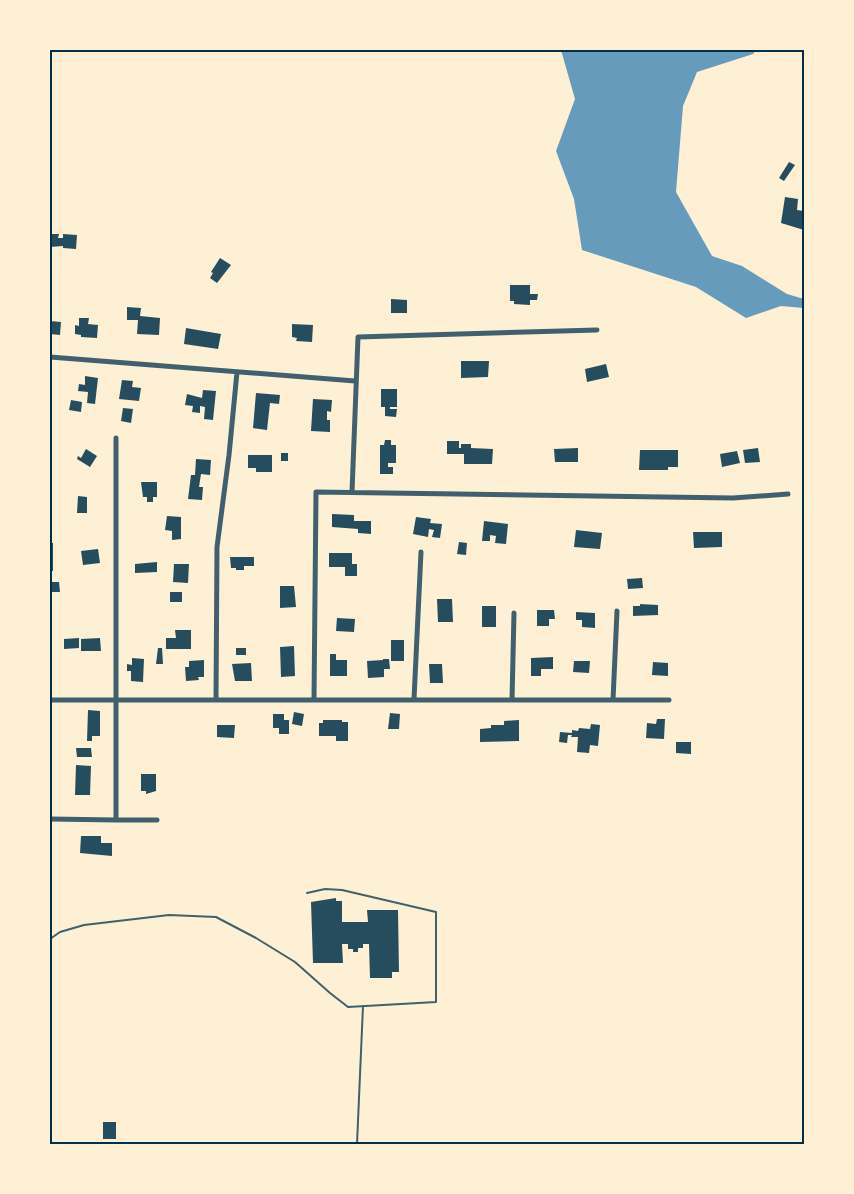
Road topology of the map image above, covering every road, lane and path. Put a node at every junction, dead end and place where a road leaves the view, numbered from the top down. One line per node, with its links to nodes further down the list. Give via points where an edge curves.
1 (597, 330): 4 (street, via 357,338)
2 (50, 357): 3 (street)
3 (237, 372): 4 (street); 11 (street, via 217,547)
4 (355, 381): 6 (street)
5 (116, 438): 15 (street)
6 (352, 492): 7 (street, via 733,498); 12 (street, via 316,492)
7 (789, 494)
8 (421, 552): 13 (street)
9 (617, 611): 17 (street)
10 (514, 613): 16 (street)
11 (216, 699): 12 (street); 15 (street)
12 (314, 699): 13 (street)
13 (414, 699): 16 (street)
14 (50, 700): 15 (street)
15 (116, 700): 21 (street)
16 (512, 700): 17 (street)
17 (613, 700): 18 (street)
18 (669, 700)
19 (50, 819): 21 (street)
20 (157, 819): 21 (street)
21 (116, 820)
22 (307, 893): 24 (lane, via 342,890 436,912 436,1002)
23 (50, 939): 24 (lane, via 84,925 169,915 216,917 295,962 348,1007)
24 (363, 1006): 25 (lane)
25 (357, 1144)

